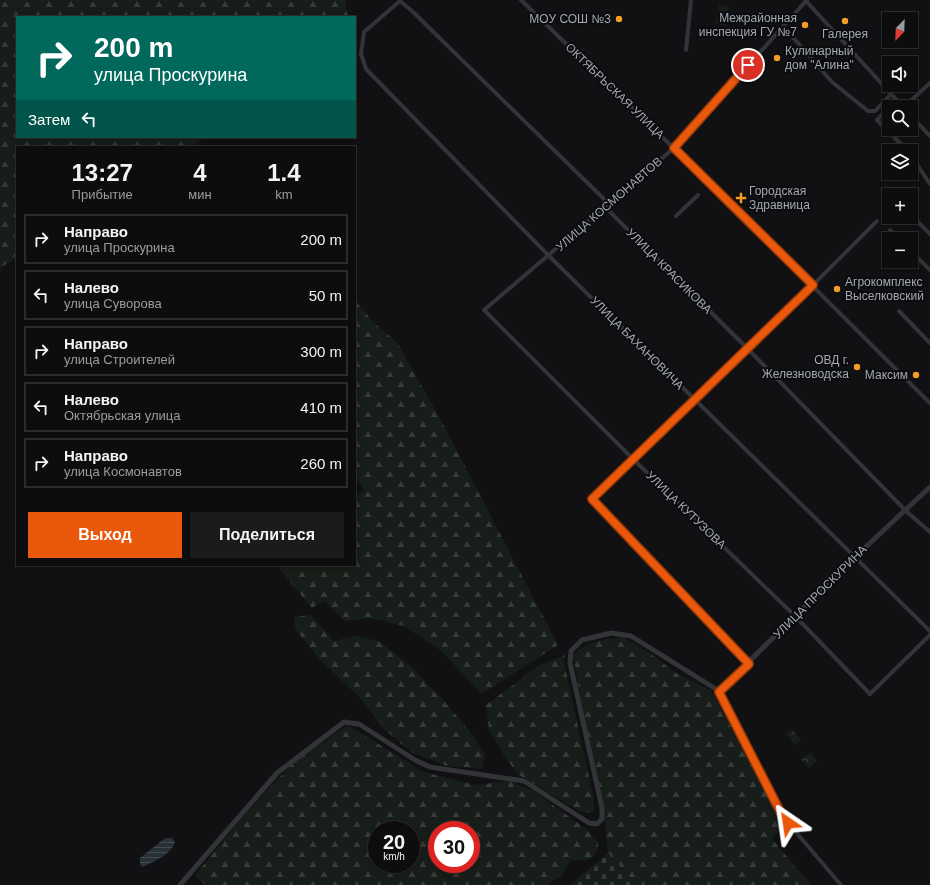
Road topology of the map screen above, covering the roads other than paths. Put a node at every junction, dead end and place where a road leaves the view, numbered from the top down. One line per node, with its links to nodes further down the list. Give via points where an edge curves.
1 (521, 0): 14 (street, ОКТЯБРЬСКАЯ УЛИЦА)
2 (692, 0): 5 (street)
3 (806, 0): 8 (street); 14 (street, УЛИЦА КОСМОНАВТОВ)
4 (790, 34): 8 (street, via 832,82 868,111 875,111)
5 (686, 50)
6 (366, 69): 18 (street, УЛИЦА КРАСИКОВА, via 361,54 364,32 400,1 604,199); 23 (street, УЛИЦА БАХАНОВИЧА)
7 (930, 84): 10 (street)
8 (891, 94): 9 (street)
9 (896, 99): 13 (street, via 877,120)
10 (912, 100)
11 (918, 123): 12 (street)
12 (930, 136)
13 (901, 144)
14 (674, 148): 18 (street, УЛИЦА КОСМОНАВТОВ); 26 (street, ОКТЯБРЬСКАЯ УЛИЦА)
15 (918, 164): 16 (street)
16 (930, 184)
17 (698, 195): 19 (street)
18 (605, 207): 23 (street, УЛИЦА КОСМОНАВТОВ); 30 (street, УЛИЦА КРАСИКОВА)
19 (676, 216)
20 (876, 221): 26 (street)
21 (918, 222): 22 (street)
22 (930, 234)
23 (549, 256): 27 (street, УЛИЦА КОСМОНАВТОВ); 31 (street, УЛИЦА БАХАНОВИЧА)
24 (918, 258): 25 (street)
25 (930, 270)
26 (813, 285): 30 (street); 32 (street, ОКТЯБРЬСКАЯ УЛИЦА)
27 (484, 310): 33 (street, УЛИЦА КУТУЗОВА)
28 (899, 313): 29 (street)
29 (930, 343)
30 (748, 349): 31 (street); 35 (street, УЛИЦА КРАСИКОВА)
31 (694, 399): 33 (street); 37 (street, УЛИЦА БАХАНОВИЧА)
32 (930, 403)
33 (633, 459): 38 (street, УЛИЦА КУТУЗОВА); 41 (street, via 592,499)
34 (930, 487): 35 (street, УЛИЦА ПРОСКУРИНА)
35 (906, 510): 36 (street, УЛИЦА КРАСИКОВА); 37 (street, УЛИЦА ПРОСКУРИНА)
36 (930, 532)
37 (855, 557): 38 (street, УЛИЦА ПРОСКУРИНА); 39 (street, УЛИЦА БАХАНОВИЧА)
38 (795, 616): 40 (street, УЛИЦА КУТУЗОВА, via 870,694); 41 (street, УЛИЦА ПРОСКУРИНА)
39 (930, 631)
40 (930, 635)
41 (749, 664): 42 (street, УЛИЦА ПРОСКУРИНА)
42 (719, 692): 43 (street, via 631,636 611,633 582,640 571,651 570,663 602,808 602,819 597,824 589,823 524,781 430,767 359,724 344,722 277,773); 44 (street, via 783,817)
43 (180, 885)
44 (840, 885)

